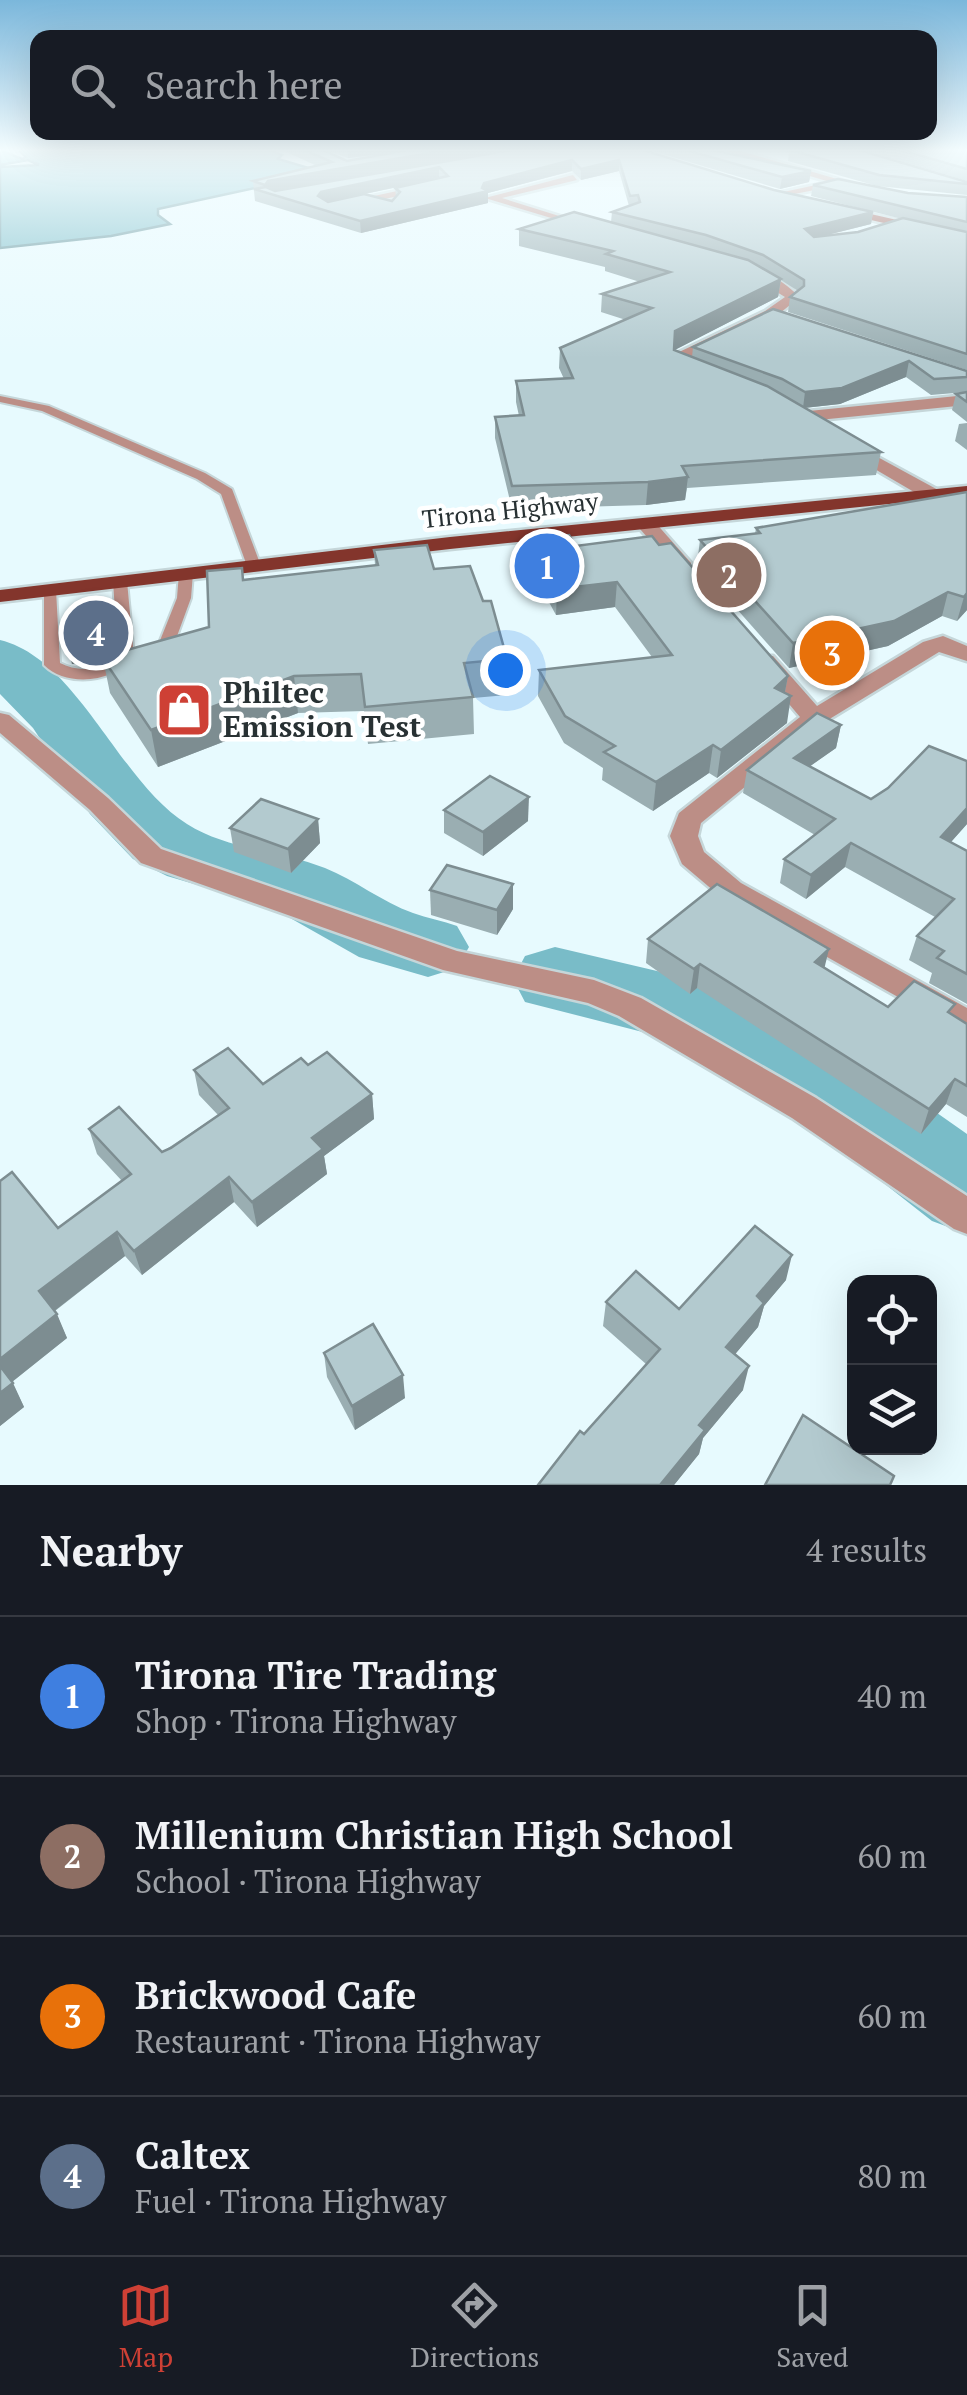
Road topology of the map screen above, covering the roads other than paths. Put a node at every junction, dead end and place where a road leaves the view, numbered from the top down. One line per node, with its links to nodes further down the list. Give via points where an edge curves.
1 (559, 219): 4 (street)
2 (879, 219): 3 (street)
3 (900, 224): 5 (street); 6 (street)
4 (595, 225)
5 (869, 234)
6 (967, 238)
7 (732, 266): 8 (street, via 793,297)
8 (770, 314): 9 (street); 10 (street, via 680,358 681,367)
9 (788, 320)
10 (716, 382)
11 (0, 400): 16 (lane, via 45,408 227,492)
12 (967, 400): 13 (street, via 792,413)
13 (933, 494): 14 (main road, Tirona Highway); 15 (main road, Tirona Highway)
14 (964, 494)
15 (648, 525): 16 (main road, Tirona Highway); 19 (street)
16 (254, 566): 17 (main road, Tirona Highway)
17 (186, 574): 18 (main road, Tirona Highway); 24 (lane, via 184,598)
18 (120, 581): 20 (main road, Tirona Highway); 20 (lane, via 126,657 114,669 64,675 56,670)
19 (699, 584)
20 (50, 590): 21 (main road, Tirona Highway)
21 (7, 595)
22 (750, 644): 25 (street)
23 (967, 654): 25 (street, via 943,643 931,647)
24 (158, 667)
25 (814, 718): 27 (street, via 689,819 684,836 692,856 731,890)
26 (0, 720): 28 (street, via 151,856 454,962 594,992 630,1007 804,1108)
27 (967, 1022)
28 (967, 1217)

